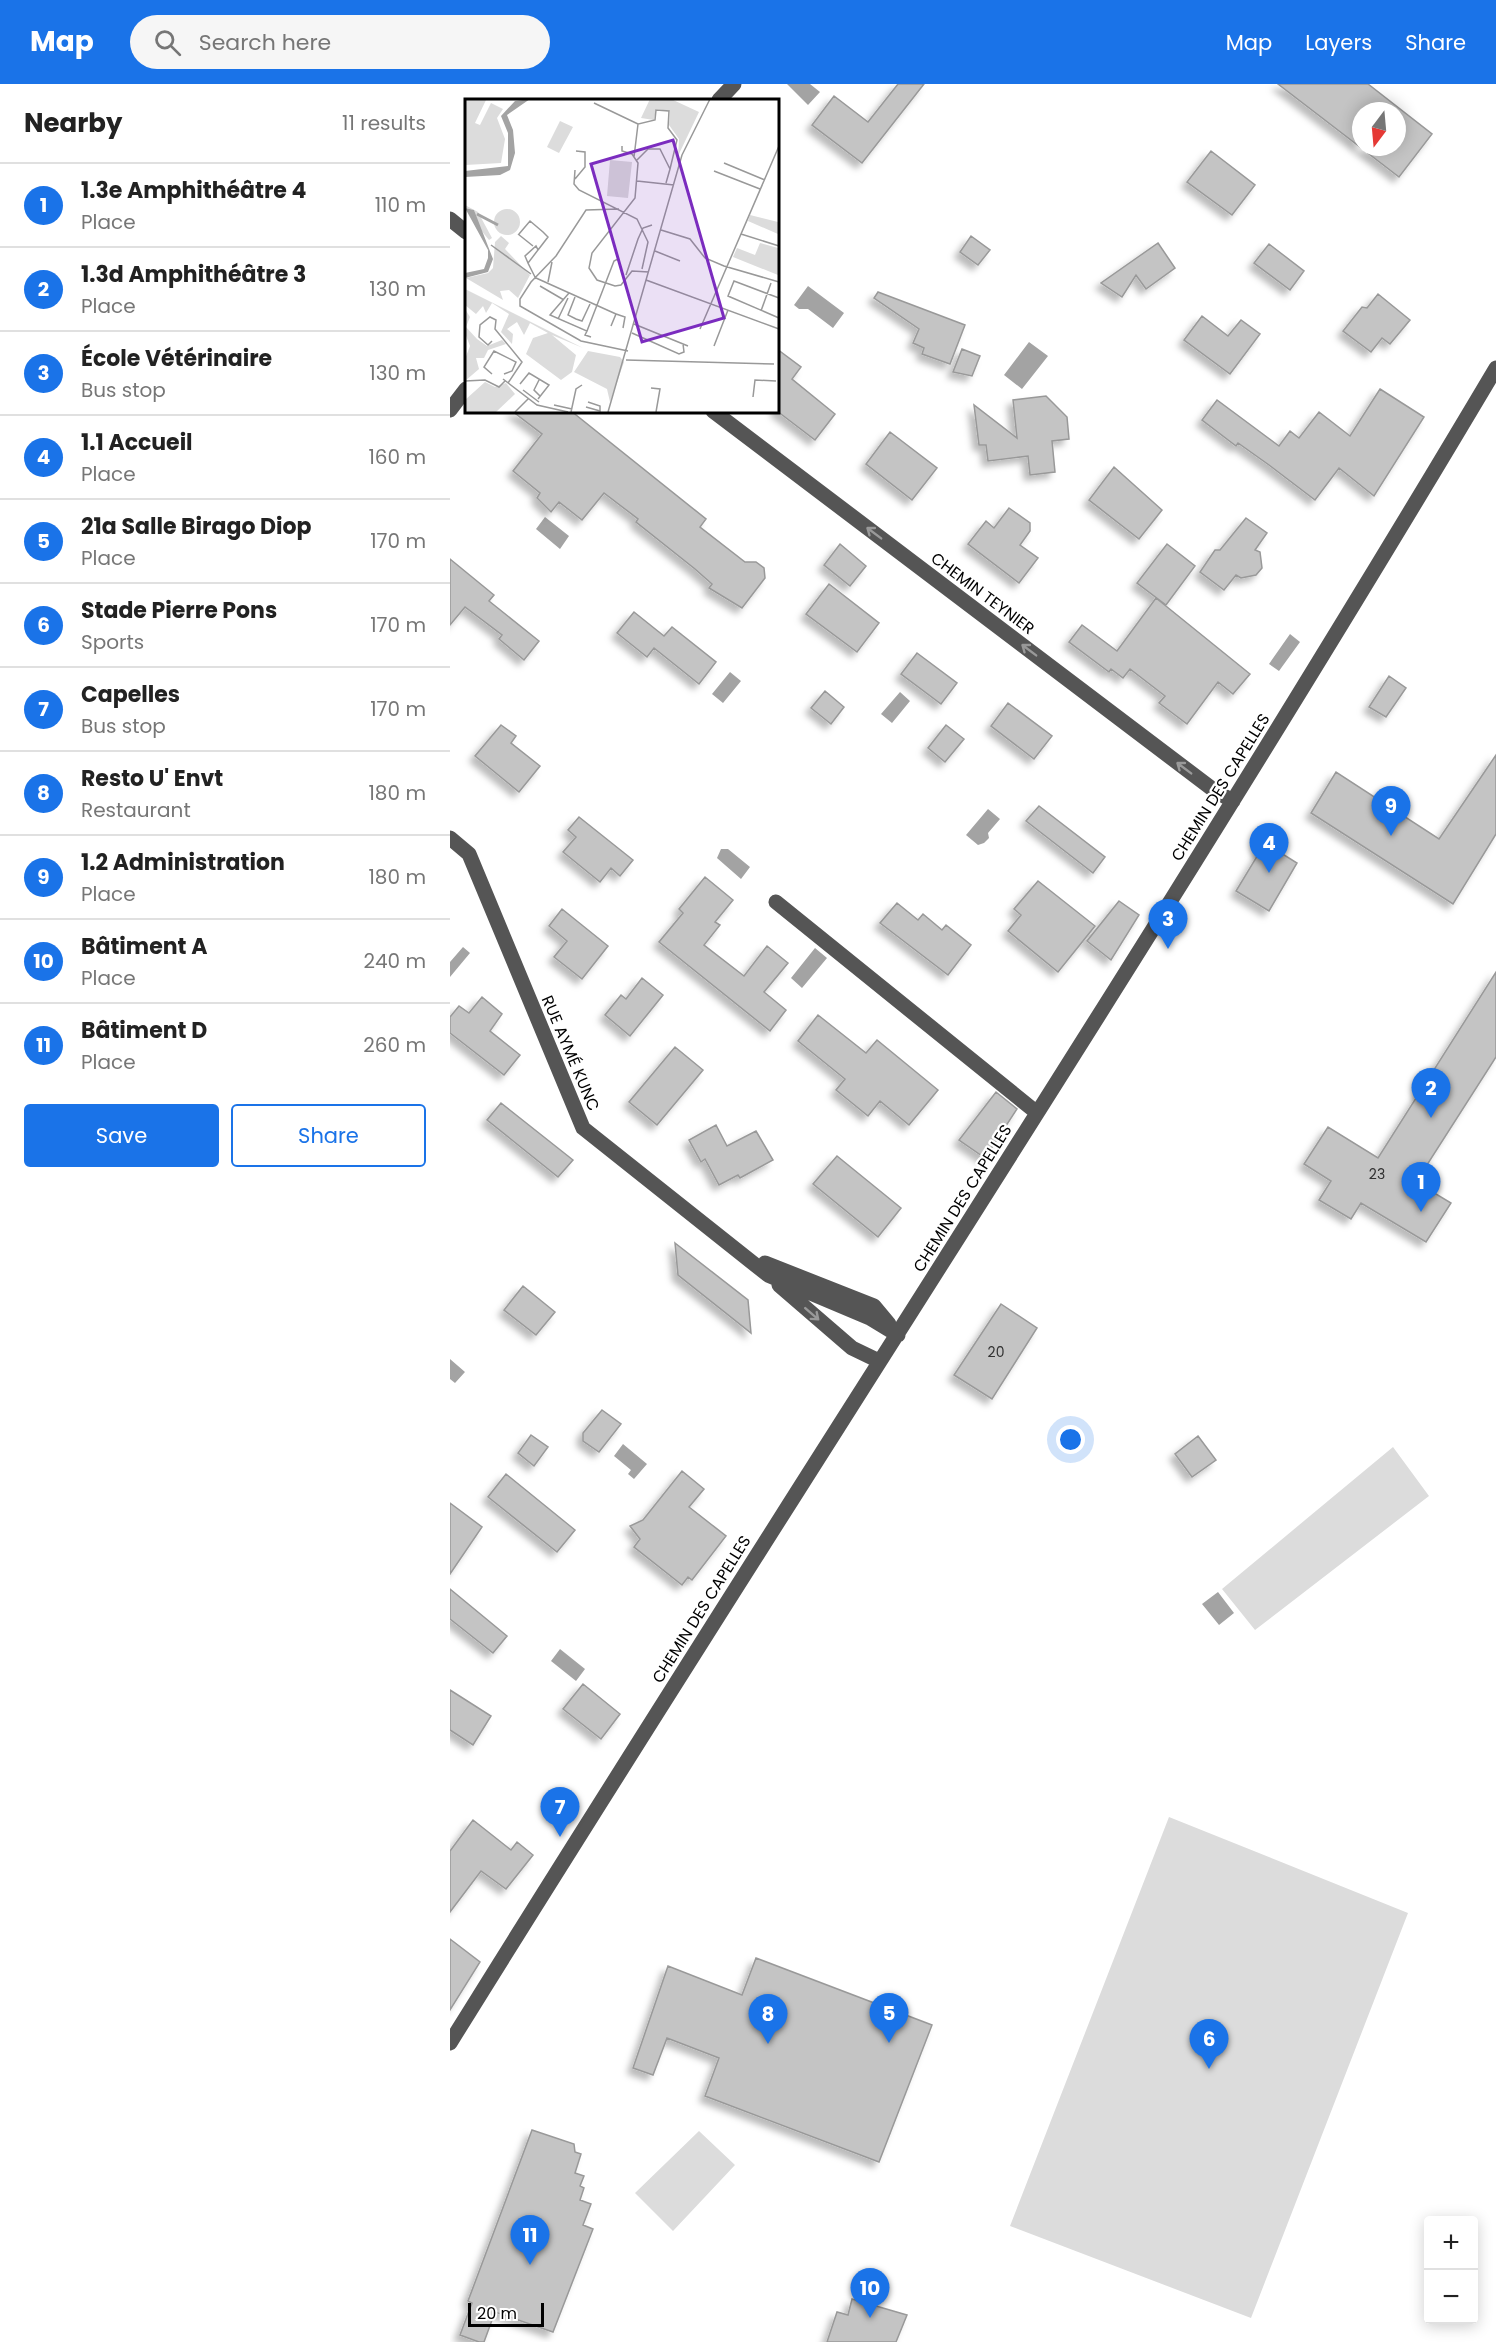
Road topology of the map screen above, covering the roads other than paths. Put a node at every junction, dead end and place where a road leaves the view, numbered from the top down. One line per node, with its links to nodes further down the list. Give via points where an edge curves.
1 (734, 84): 2 (street)
2 (719, 99)
3 (450, 219): 4 (street)
4 (465, 231)
5 (1496, 368): 9 (street, CHEMIN DES CAPELLES)
6 (465, 390): 7 (street)
7 (450, 410)
8 (714, 412): 9 (street, CHEMIN TEYNIER, one-way to 8, via 1205,784)
9 (1233, 801): 12 (street, CHEMIN DES CAPELLES)
10 (450, 838): 13 (street, RUE AYMÉ KUNC, via 468,854 583,1128)
11 (777, 902): 12 (street)
12 (1036, 1112): 15 (street, CHEMIN DES CAPELLES)
13 (717, 1237): 14 (street, RUE AYMÉ KUNC); 15 (street, RUE AYMÉ KUNC, via 759,1261 874,1306)
14 (768, 1275): 15 (street, RUE AYMÉ KUNC, via 870,1318); 16 (street, RUE AYMÉ KUNC, one-way to 16, via 852,1348)
15 (898, 1335): 16 (street, CHEMIN DES CAPELLES)
16 (879, 1361): 17 (street, CHEMIN DES CAPELLES)
17 (450, 2043)

